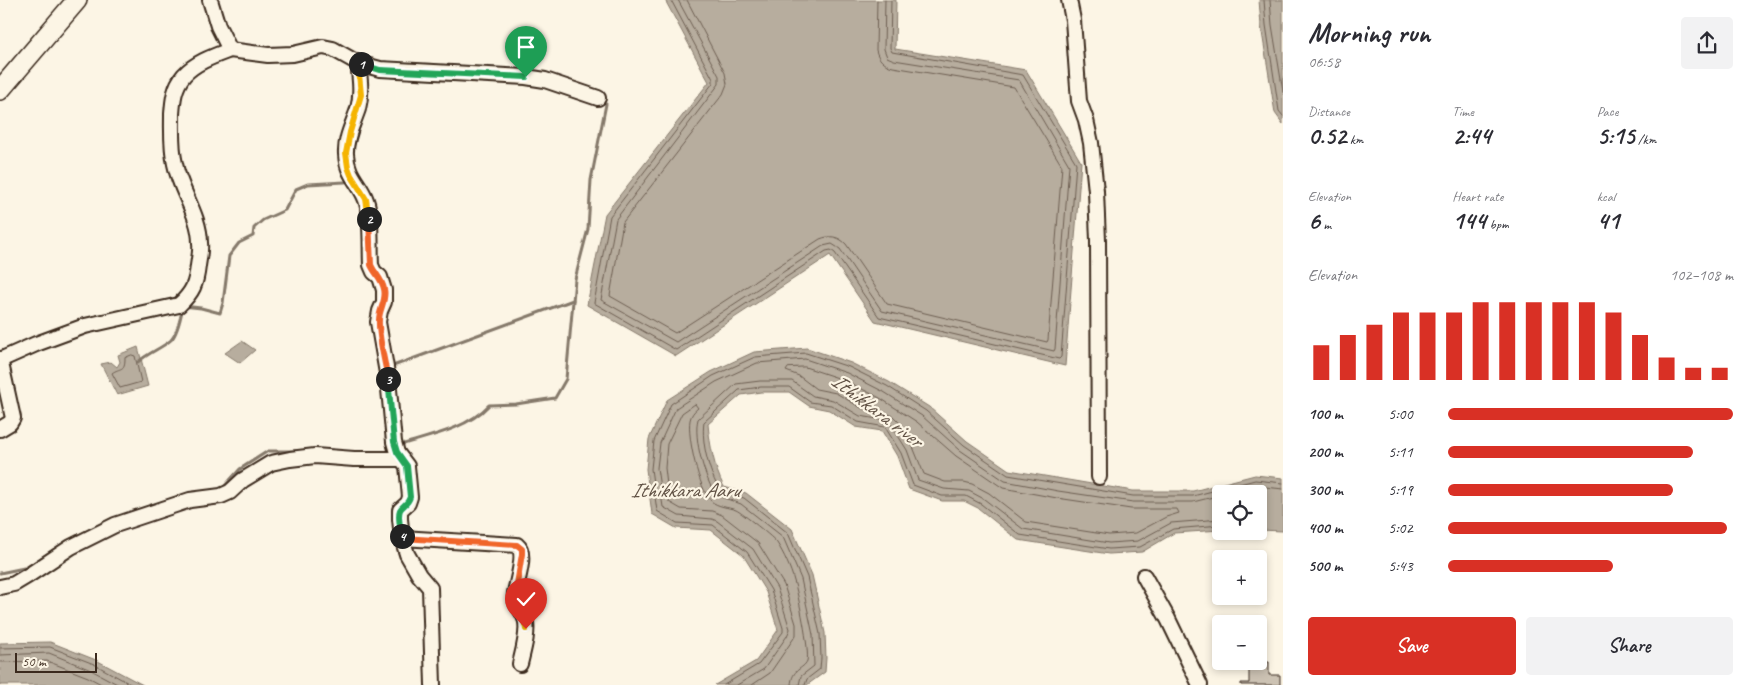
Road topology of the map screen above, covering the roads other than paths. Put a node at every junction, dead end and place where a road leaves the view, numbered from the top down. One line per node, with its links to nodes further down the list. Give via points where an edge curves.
1 (210, 0): 4 (street)
2 (1069, 0): 11 (street, via 1080,101 1091,143 1096,190)
3 (76, 1): 6 (main road)
4 (230, 50): 5 (street, via 268,55 293,54 323,47); 8 (street, via 194,67 178,84 173,96 175,165 201,242 196,282 190,295 179,305 85,326)
5 (358, 63): 7 (street, via 380,70 526,77); 10 (street, via 361,95 346,153 351,175 366,199 371,265 384,290 378,322 394,442)
6 (0, 90)
7 (598, 98)
8 (0, 359): 9 (street, via 13,418)
9 (0, 429)
10 (401, 459): 12 (street, via 407,466 410,497 399,513); 14 (street, via 315,456 271,463 242,480 230,492 190,500 115,525 71,547 29,576)
11 (1099, 477)
12 (402, 538): 15 (street, via 520,547 522,554 515,598 525,618 526,629); 16 (street, via 407,554 430,588)
13 (1144, 576): 17 (street)
14 (0, 587)
15 (520, 664)
16 (433, 685)
17 (1200, 685)

